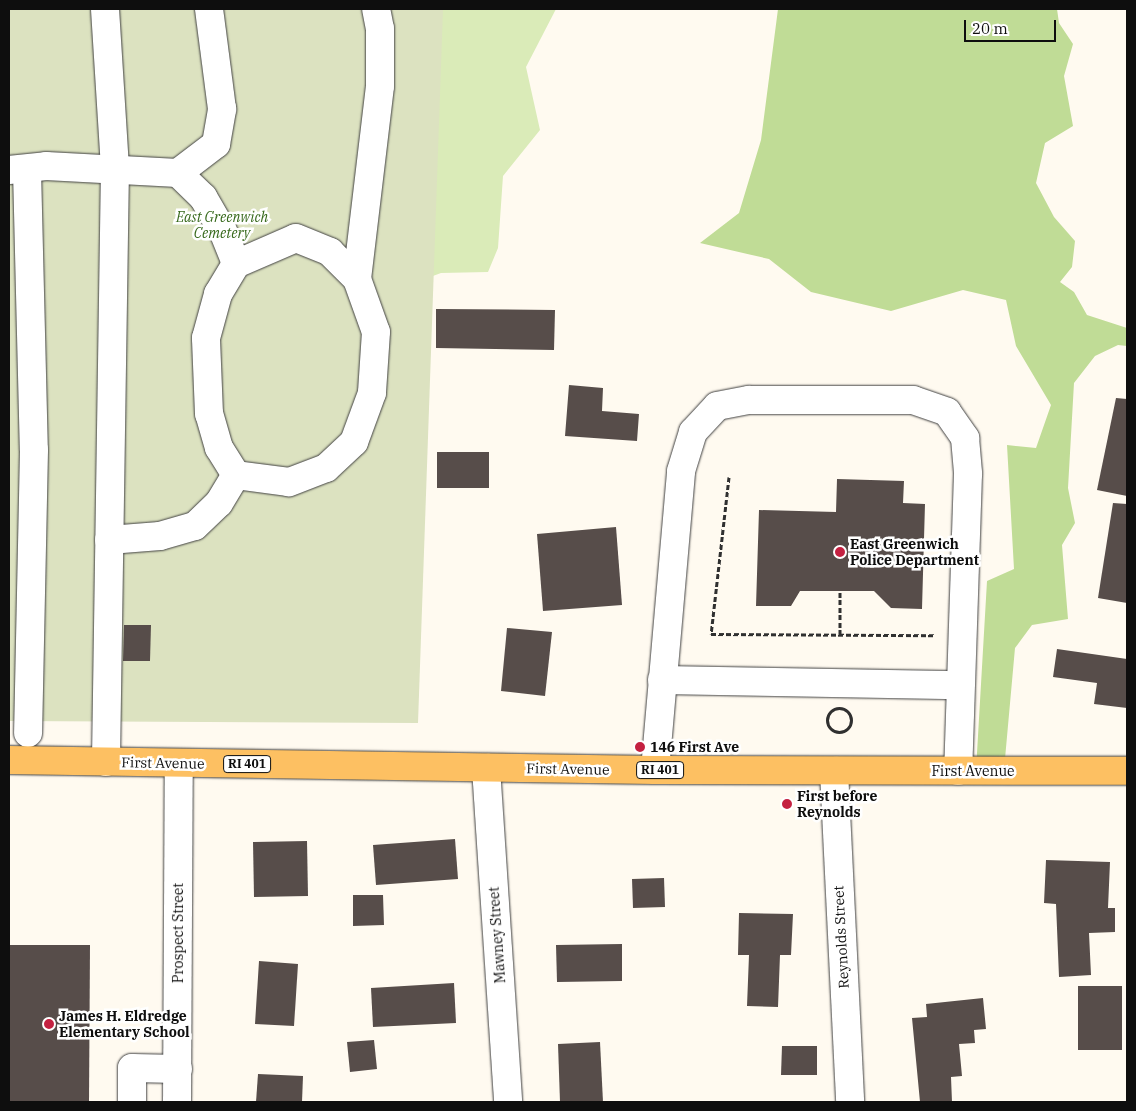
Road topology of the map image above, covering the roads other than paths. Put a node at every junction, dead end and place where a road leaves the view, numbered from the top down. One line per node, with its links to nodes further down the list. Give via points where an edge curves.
1 (105, 9): 4 (street)
2 (210, 9): 6 (street, via 222,109 216,144)
3 (376, 9): 8 (street, via 380,29 380,86)
4 (116, 168): 5 (street, via 46,166); 6 (street); 10 (street)
5 (18, 170): 13 (street, via 34,450)
6 (178, 173): 7 (street, via 203,196 223,231)
7 (236, 264): 8 (street, via 296,238 330,252); 9 (street, via 218,294 206,338 210,414 220,448)
8 (357, 279): 9 (street, via 376,332 372,393 354,442 326,468 289,482)
9 (236, 475): 10 (street, via 219,503 195,526 160,536)
10 (109, 540): 15 (street)
11 (662, 680): 12 (street); 12 (street, via 681,472 693,432 717,406 749,400 913,400 947,412 965,438 968,474); 18 (street)
12 (959, 685): 20 (street)
13 (28, 733)
14 (9, 760): 15 (main road, First Avenue / RI 401)
15 (106, 762): 16 (main road, First Avenue / RI 401)
16 (179, 763): 17 (main road, First Avenue / RI 401); 22 (street, Prospect Street)
17 (486, 768): 18 (main road, First Avenue / RI 401); 25 (street, Mawney Street)
18 (655, 770): 19 (main road, First Avenue / RI 401)
19 (834, 771): 20 (main road, First Avenue / RI 401); 26 (street, Reynolds Street)
20 (958, 771): 21 (main road, First Avenue / RI 401)
21 (1127, 771)
22 (178, 1069): 23 (street, via 132,1068); 24 (street, Prospect Street)
23 (132, 1102)
24 (178, 1102)
25 (508, 1102)
26 (850, 1102)

